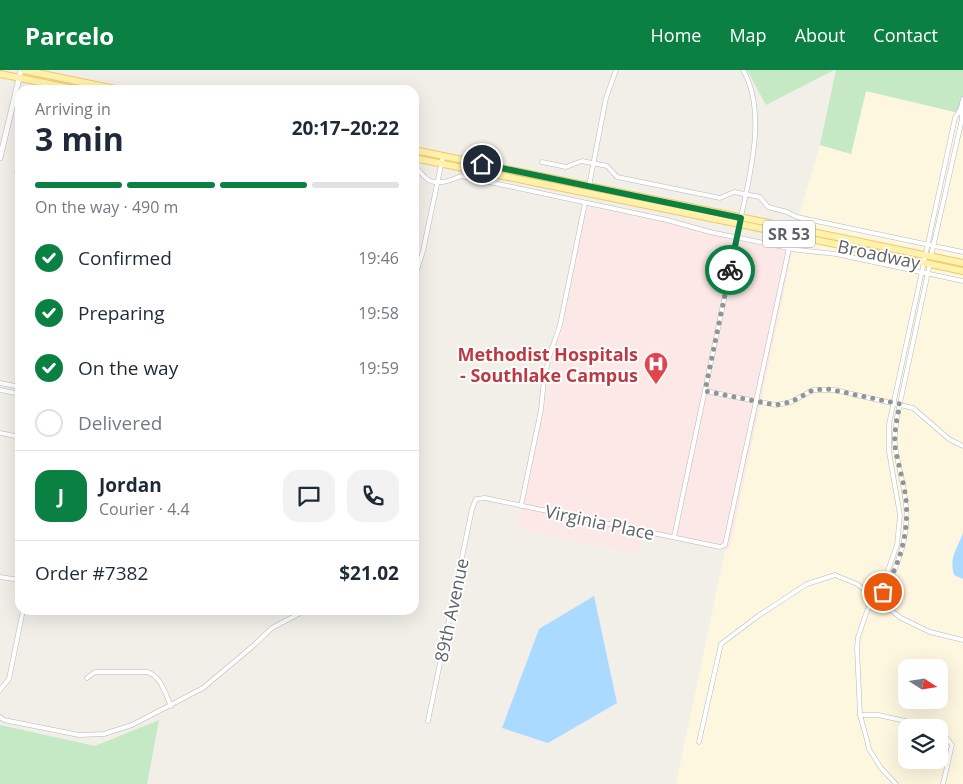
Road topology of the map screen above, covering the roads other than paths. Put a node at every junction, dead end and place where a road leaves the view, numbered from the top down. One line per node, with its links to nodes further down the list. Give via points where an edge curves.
1 (22, 70): 5 (street); 8 (main road)
2 (616, 70): 17 (street, via 606,98)
3 (743, 70): 21 (street, via 754,107 755,141)
4 (0, 74): 5 (main road)
5 (19, 78): 6 (street); 7 (main road)
6 (17, 85)
7 (54, 85)
8 (96, 85)
9 (15, 95): 13 (street)
10 (963, 99): 11 (street)
11 (961, 108): 27 (street, via 955,118); 28 (street, via 962,119)
12 (419, 152): 15 (main road, Broadway / SR 53)
13 (0, 158)
14 (419, 158): 15 (main road, Broadway / SR 53)
15 (442, 160): 19 (street); 20 (main road, Broadway / SR 53); 23 (main road, Broadway / SR 53)
16 (542, 162): 17 (street, via 566,167 582,161)
17 (593, 163): 20 (street); 21 (street, via 607,166 617,177 720,198 731,193)
18 (419, 170): 19 (street, via 426,178)
19 (438, 181): 22 (street, via 450,182 461,176); 32 (street)
20 (589, 186): 23 (main road, Broadway / SR 53)
21 (746, 195): 23 (street); 27 (street, via 760,197 768,207 797,217)
22 (585, 202): 26 (street); 51 (street, via 560,325 546,372)
23 (741, 221): 24 (main road, Broadway / SR 53); 25 (main road, Broadway / SR 53); 26 (street)
24 (805, 231): 25 (street); 31 (main road, Broadway / SR 53)
25 (793, 235): 29 (street); 34 (main road, Broadway / SR 53)
26 (737, 237): 29 (street); 42 (street)
27 (927, 244): 28 (street); 31 (street)
28 (934, 246): 30 (street); 31 (street)
29 (789, 248): 36 (street, via 836,254); 44 (street)
30 (963, 252)
31 (928, 256): 33 (main road, Broadway / SR 53); 34 (street); 34 (street)
32 (419, 263)
33 (963, 263)
34 (926, 264): 35 (main road, Broadway / SR 53); 36 (street); 37 (street)
35 (963, 271)
36 (921, 272): 37 (street); 45 (street)
37 (928, 273): 38 (street); 46 (street)
38 (963, 281)
39 (0, 383): 40 (street)
40 (15, 386)
41 (0, 390): 43 (street)
42 (705, 391): 44 (street); 52 (street)
43 (15, 393)
44 (756, 402): 45 (street, via 784,404 813,390 828,389); 52 (street, Virginia Place, via 725,545 720,547)
45 (893, 402): 46 (street); 55 (street, via 888,436 899,530 893,558)
46 (900, 404): 49 (street, via 918,411 949,439); 55 (street, via 895,445 906,499 904,543 894,573 883,592)
47 (0, 433): 48 (street)
48 (15, 436)
49 (963, 446)
50 (476, 499): 51 (street, Virginia Place); 65 (street, 89th Avenue)
51 (521, 506): 52 (street, Virginia Place)
52 (674, 537)
53 (0, 576): 54 (street)
54 (15, 579)
55 (875, 598): 58 (street, via 901,618 930,632); 62 (street, via 867,610 858,637); 67 (street, via 857,584 835,575 807,584 721,644)
56 (22, 615): 60 (street, via 9,679)
57 (297, 615): 61 (street, via 272,628 203,688)
58 (963, 640)
59 (87, 678): 61 (street, via 95,672 152,673 157,676)
60 (0, 690)
61 (171, 706): 63 (street, via 104,734 79,735)
62 (860, 715): 64 (street); 70 (street, via 870,749)
63 (0, 717)
64 (898, 719)
65 (428, 721)
66 (948, 740): 68 (street, via 952,745)
67 (699, 742)
68 (948, 762)
69 (946, 769): 71 (street)
70 (896, 784)
71 (943, 784)

